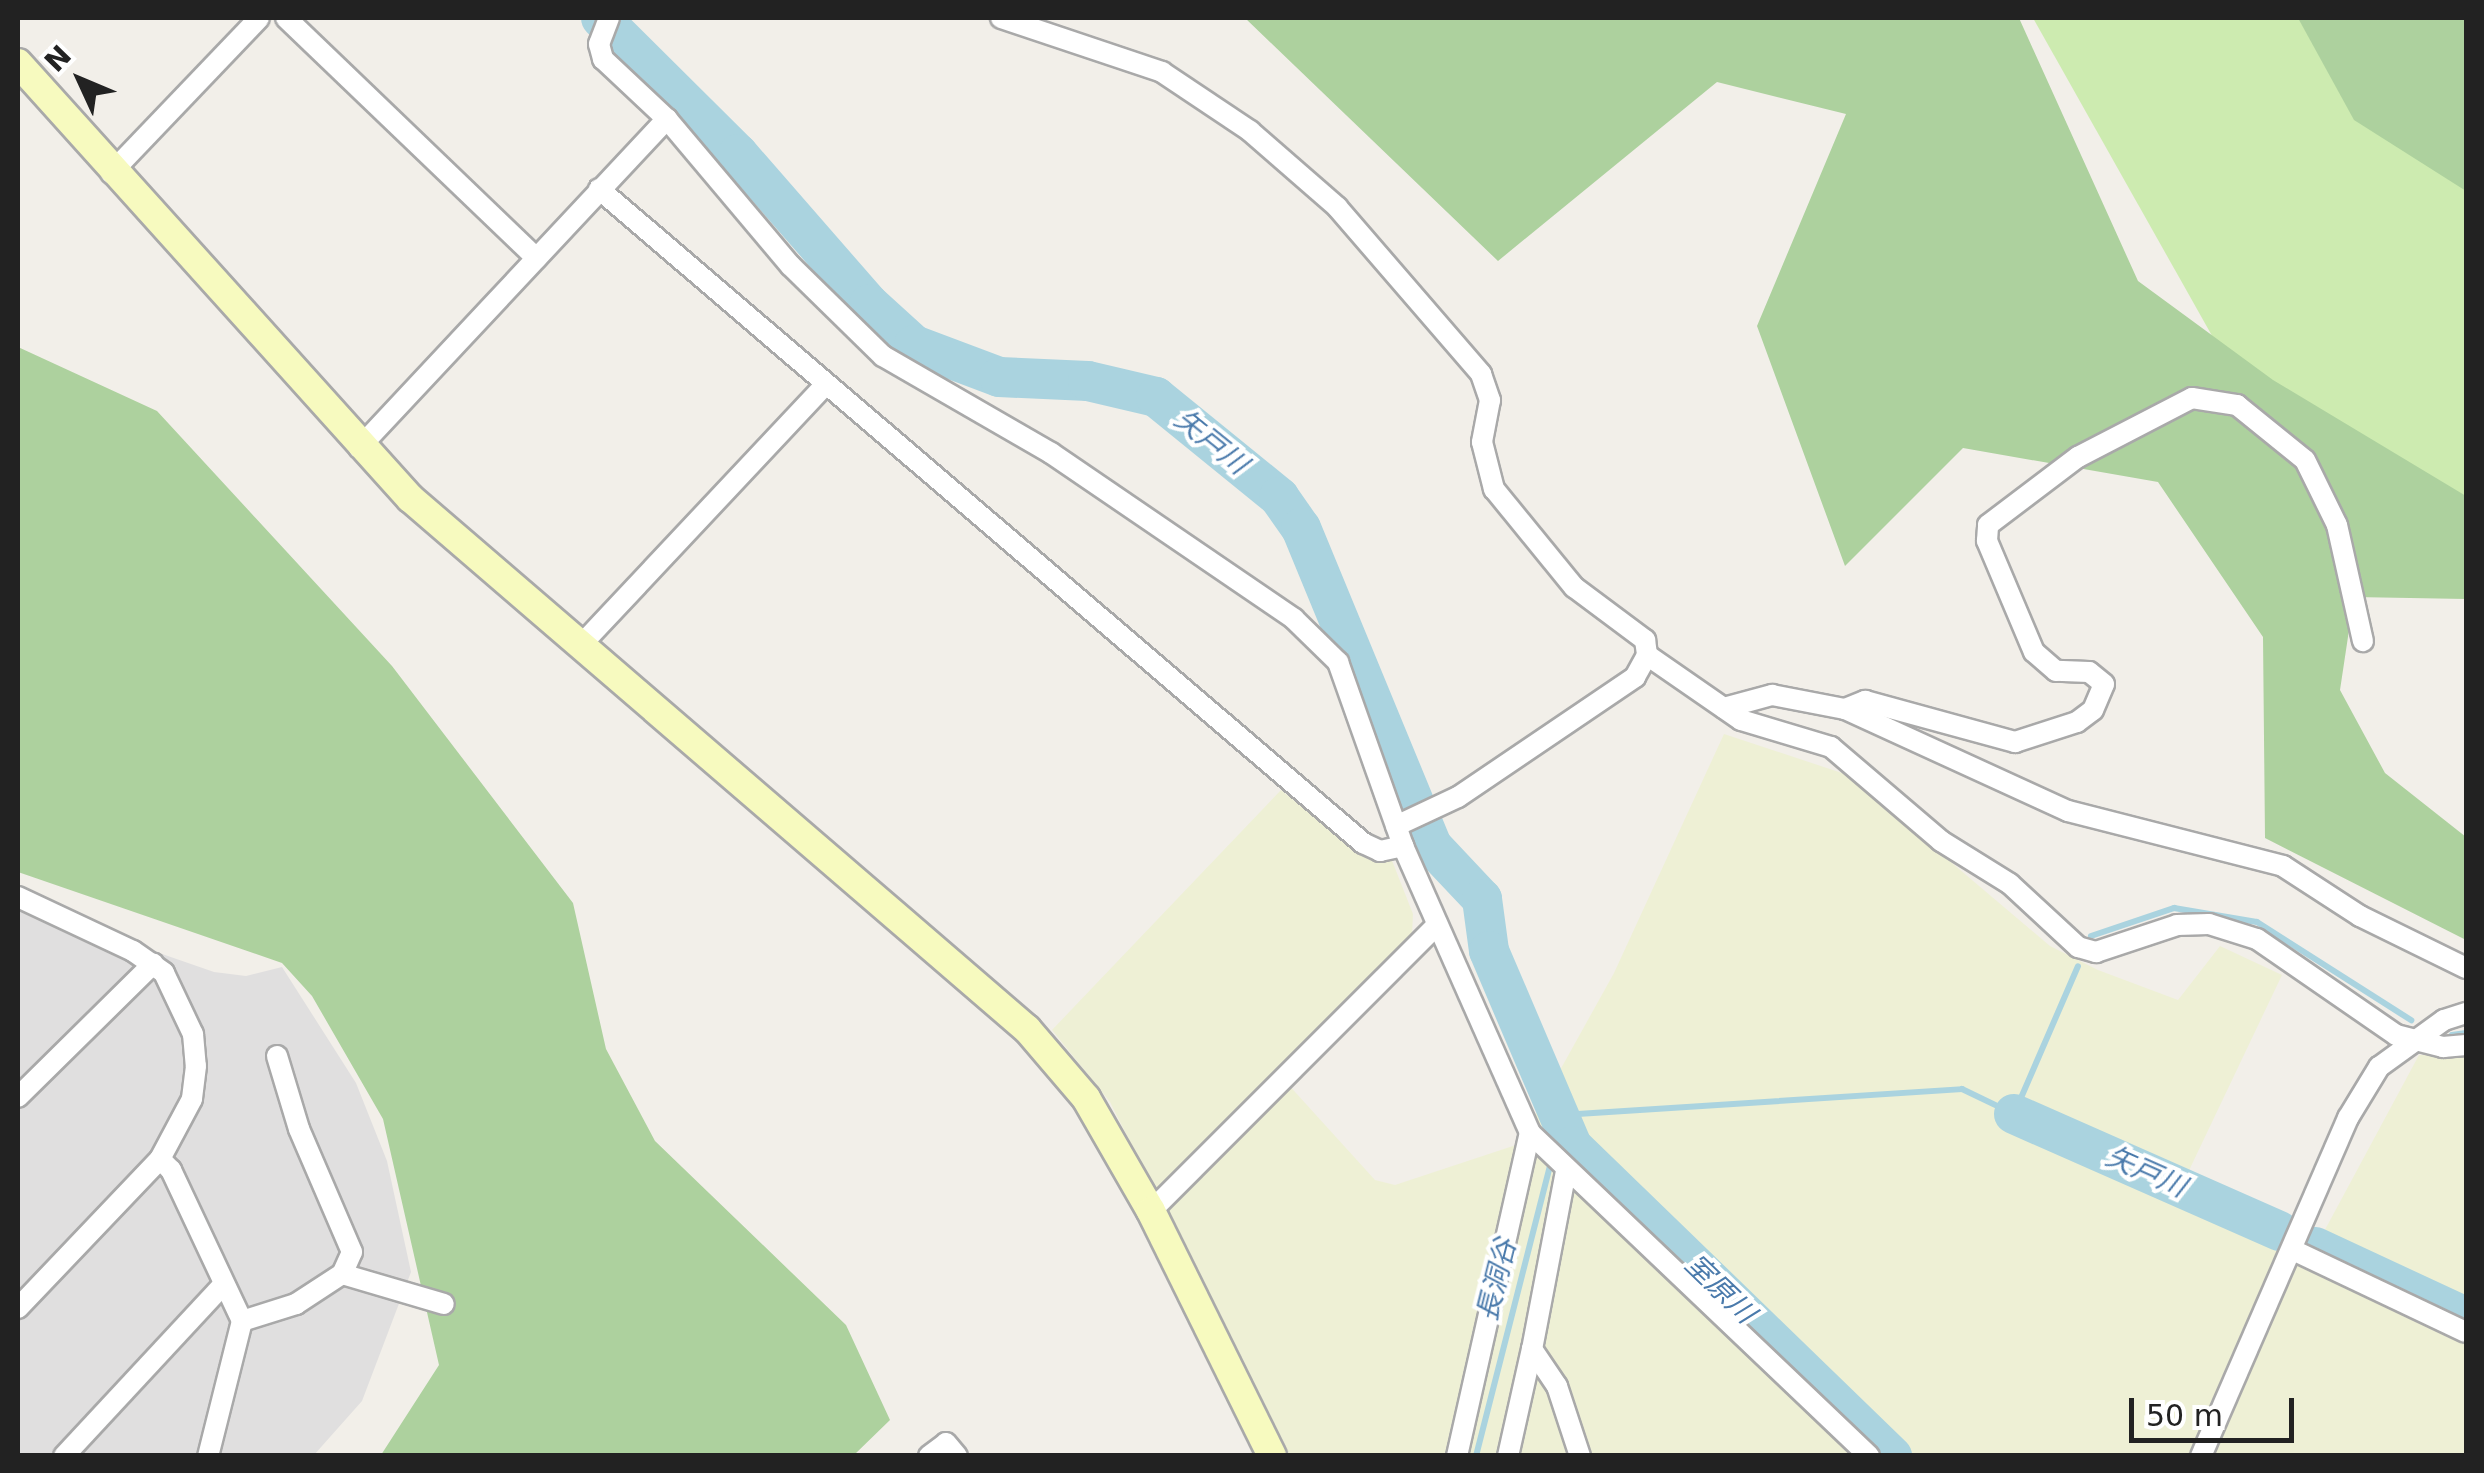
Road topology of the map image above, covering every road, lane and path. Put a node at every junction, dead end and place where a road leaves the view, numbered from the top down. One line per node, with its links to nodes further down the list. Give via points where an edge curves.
1 (259, 18): 7 (street)
2 (286, 18): 9 (street)
3 (608, 18): 6 (street, via 599,44 602,58)
4 (1001, 18): 14 (street, via 1162,72 1250,130 1337,207 1482,374 1490,400 1482,442 1494,489 1574,586 1645,640)
5 (18, 63): 7 (street)
6 (666, 119): 8 (street); 17 (street, via 791,266 883,356 1051,453 1294,619 1338,662)
7 (111, 173): 11 (street)
8 (599, 189): 9 (street); 10 (street)
9 (536, 258): 11 (street)
10 (826, 384): 13 (street); 17 (street, via 1363,843 1380,850)
11 (360, 448): 13 (street)
12 (2364, 641): 16 (street, via 2337,525 2306,460 2237,404 2192,398 2078,457 1988,525 1986,541 2034,652 2056,671 2099,676 2103,694 2093,710 2077,722 2015,742 1885,704 1864,701)
13 (581, 645): 30 (street, via 1026,1029 1086,1098)
14 (1647, 655): 15 (street); 17 (street, via 1634,676)
15 (1724, 708): 16 (street, via 1772,695); 23 (street, via 1741,720 1831,747 1942,841 2010,884 2078,948 2096,952 2177,925 2209,924 2256,939)
16 (1844, 709): 21 (street, via 2068,811 2283,866 2360,916)
17 (1399, 836): 19 (street)
18 (20, 903): 20 (street)
19 (1438, 925): 27 (street); 30 (street)
20 (153, 964): 26 (street); 28 (street, via 183,1004 196,1066 192,1099)
21 (2466, 968)
22 (2466, 1013): 23 (street)
23 (2412, 1041): 24 (street); 31 (street, via 2378,1068 2348,1118)
24 (2466, 1045)
25 (277, 1056): 32 (street, via 299,1129 352,1252)
26 (18, 1097)
27 (1536, 1138): 29 (street); 44 (street)
28 (160, 1159): 33 (street, via 171,1170); 35 (street)
29 (1566, 1171): 38 (street); 47 (street)
30 (1151, 1211): 43 (street)
31 (2293, 1250): 37 (street); 48 (street)
32 (342, 1274): 34 (street); 36 (street, via 296,1304)
33 (221, 1287): 36 (street); 39 (street)
34 (444, 1304)
35 (18, 1308)
36 (242, 1321): 40 (street)
37 (2466, 1332)
38 (1532, 1348): 45 (street); 46 (street, via 1557,1386)
39 (64, 1456)
40 (208, 1456)
41 (928, 1456): 42 (street, via 946,1443)
42 (956, 1456)
43 (1272, 1456)
44 (1457, 1456)
45 (1508, 1456)
46 (1580, 1456)
47 (1869, 1456)
48 (2201, 1456)

